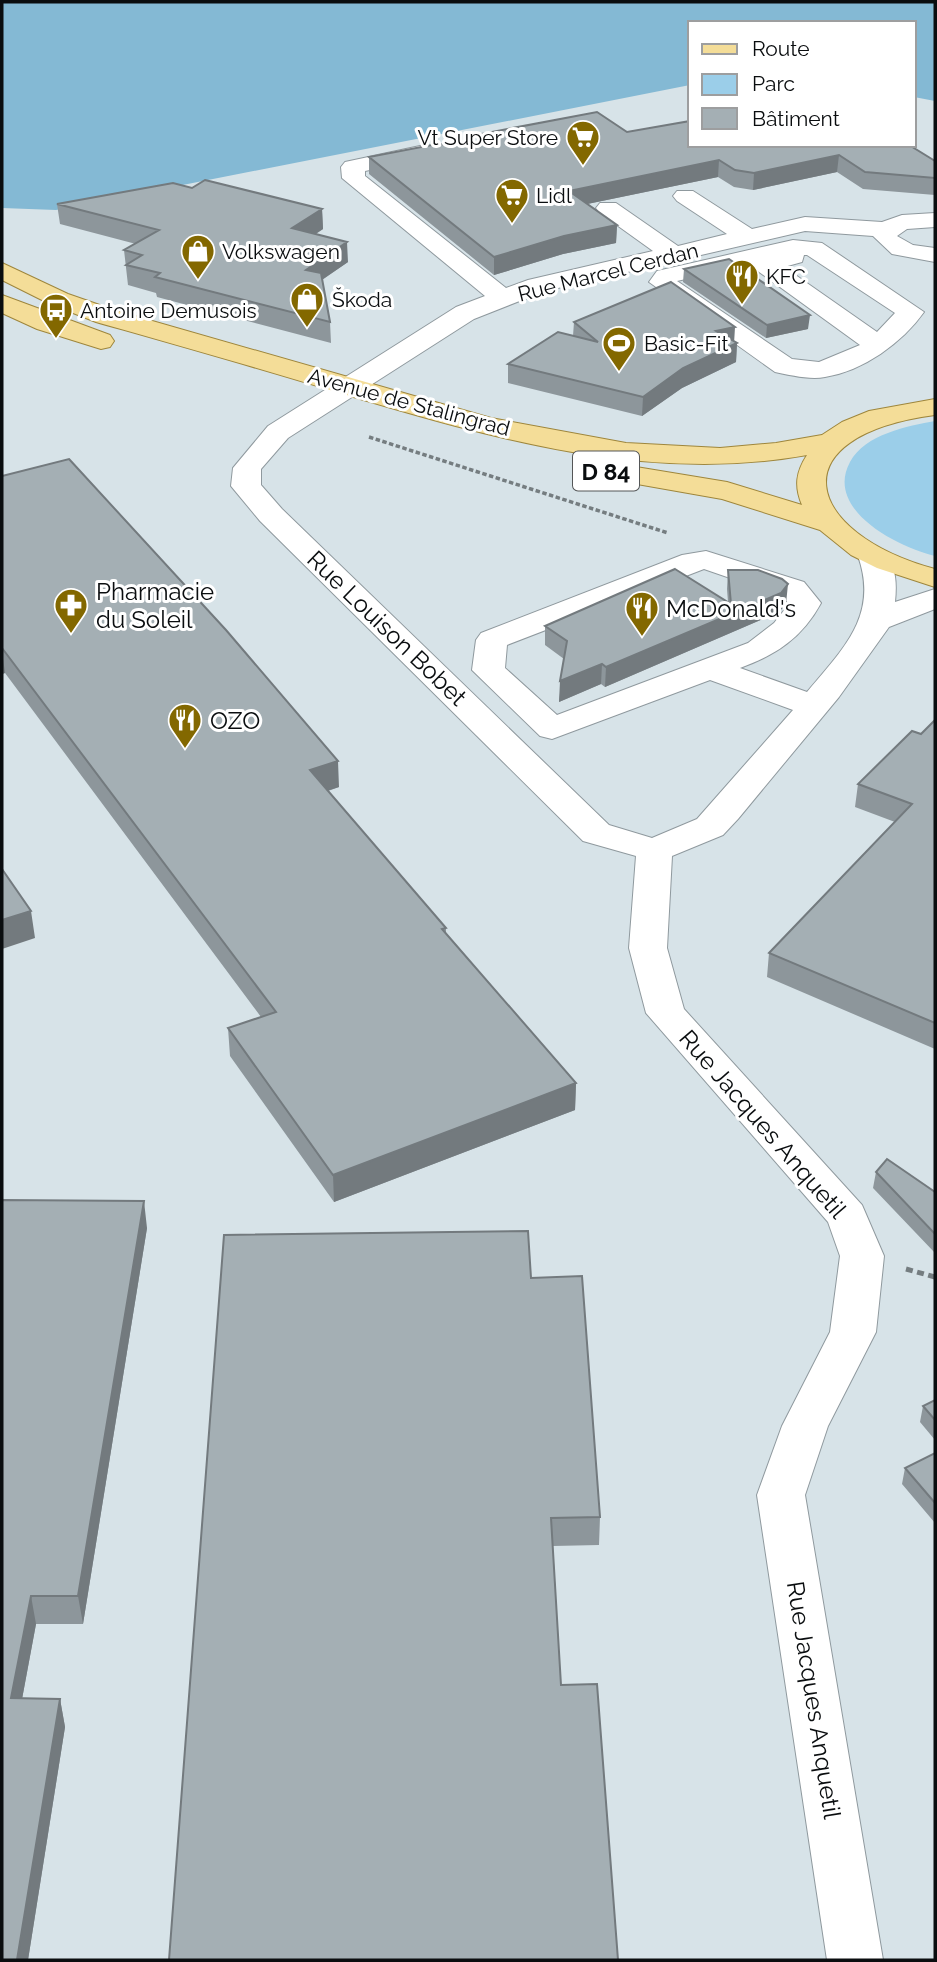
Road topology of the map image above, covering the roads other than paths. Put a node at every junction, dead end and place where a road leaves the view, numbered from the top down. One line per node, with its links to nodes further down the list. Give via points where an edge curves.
1 (443, 149): 13 (street, via 353,167 354,178)
2 (685, 196): 6 (street)
3 (608, 208): 9 (street)
4 (935, 220): 5 (street, Rue Marcel Cerdan, via 902,222)
5 (886, 230): 6 (street, Rue Marcel Cerdan, via 805,224); 8 (street, via 888,242)
6 (750, 238): 9 (street, Rue Marcel Cerdan)
7 (819, 251): 11 (street); 15 (street, via 764,264); 15 (street, via 793,247 666,276 662,282 785,366 822,370)
8 (905, 251): 10 (street); 11 (street)
9 (675, 255): 13 (street, Rue Marcel Cerdan, via 537,285)
10 (935, 256)
11 (844, 267): 15 (street, via 911,312)
12 (2, 270): 17 (main road, Avenue de Stalingrad / D 84, via 80,307)
13 (503, 298): 17 (street, Rue Marcel Cerdan, via 465,313)
14 (2, 303): 16 (main road, via 67,330)
15 (879, 346)
16 (226, 378)
17 (352, 402): 20 (main road, Avenue de Stalingrad / D 84, via 410,406 555,440 648,454 723,457); 29 (street, Rue Louison Bobet, via 305,402 247,468 246,486 596,833)
18 (935, 407): 20 (main road, via 879,418)
19 (377, 431): 21 (main road, Avenue de Stalingrad / D 84, via 727,491)
20 (831, 442): 21 (main road, via 816,460 811,481)
21 (825, 522): 22 (main road, Avenue de Stalingrad)
22 (873, 556): 23 (main road, Avenue de Stalingrad); 25 (street, via 882,580)
23 (935, 578)
24 (935, 598): 25 (street)
25 (878, 620): 28 (street)
26 (759, 650): 27 (street); 27 (street, via 788,628 805,603 793,589 706,560 693,561 492,640 488,670 552,729); 28 (street, via 773,667)
27 (711, 669): 28 (street)
28 (820, 698): 29 (street, via 710,827)
29 (654, 849): 30 (street, Rue Jacques Anquetil, via 648,948 666,1013 847,1216 862,1255 853,1332 805,1426 781,1495)
30 (855, 1960)

